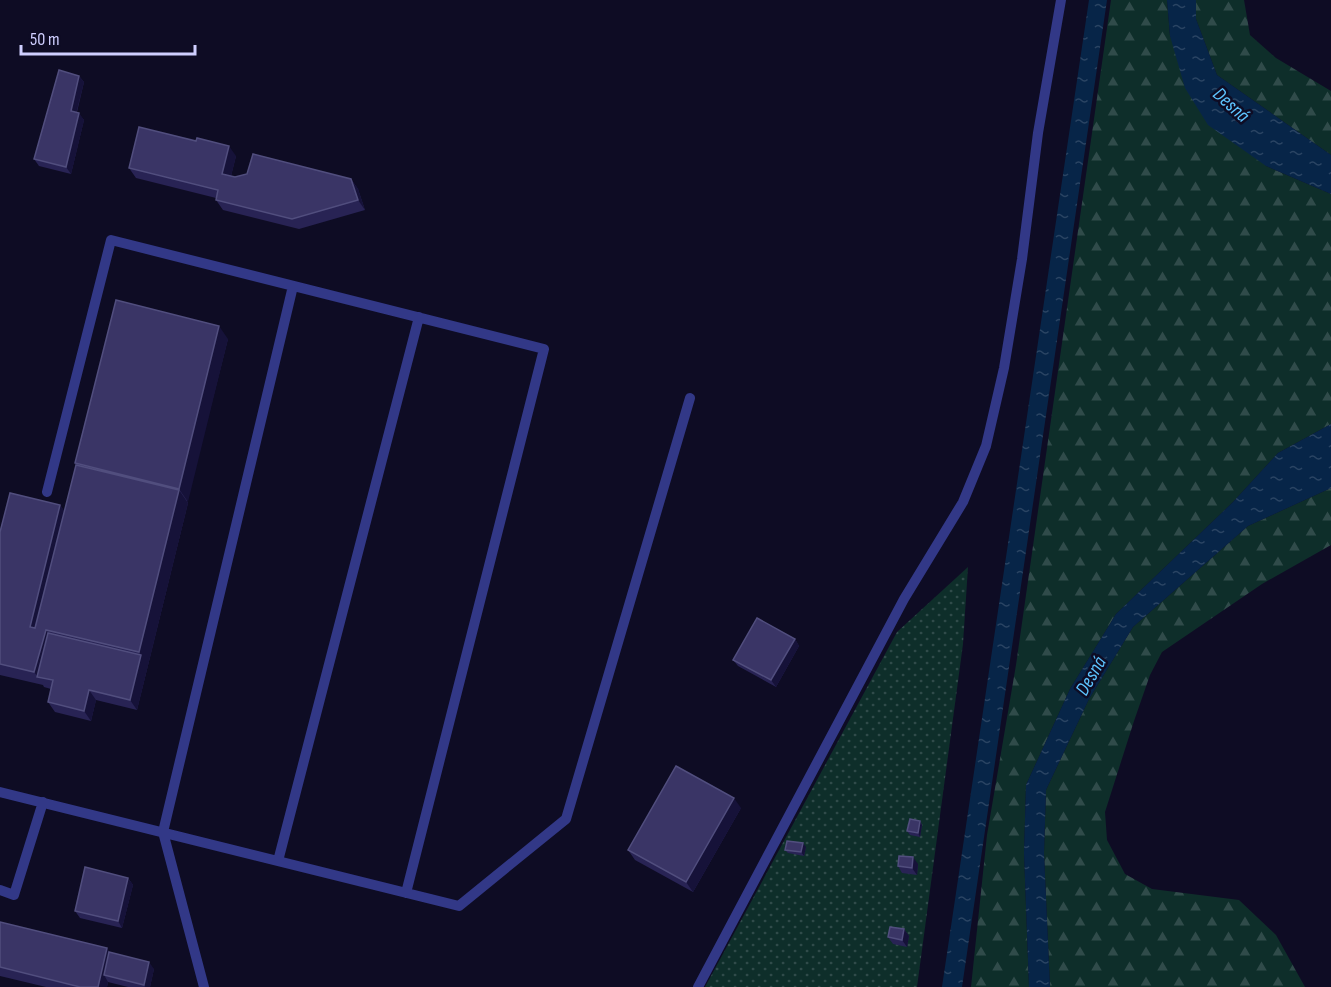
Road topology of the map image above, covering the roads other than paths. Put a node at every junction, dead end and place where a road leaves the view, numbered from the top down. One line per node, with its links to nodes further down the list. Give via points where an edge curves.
1 (1061, 0): 13 (lane, via 1004,368 986,446 963,502 904,599)
2 (293, 286): 3 (lane); 5 (lane, via 111,240); 8 (lane)
3 (418, 318): 9 (lane); 11 (lane, via 544,349)
4 (690, 398): 11 (lane, via 566,819 459,906)
5 (47, 492)
6 (0, 792): 7 (lane)
7 (43, 802): 8 (lane); 10 (lane, via 14,895)
8 (163, 832): 9 (lane); 12 (lane)
9 (278, 861): 11 (lane)
10 (0, 891)
11 (406, 893)
12 (204, 987)
13 (698, 987)

